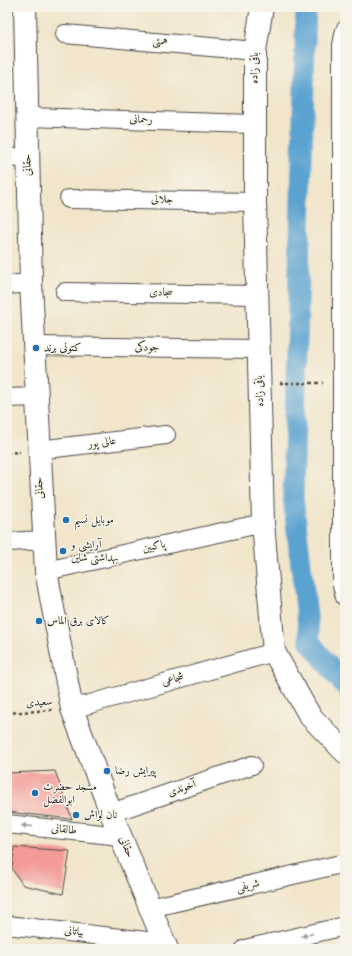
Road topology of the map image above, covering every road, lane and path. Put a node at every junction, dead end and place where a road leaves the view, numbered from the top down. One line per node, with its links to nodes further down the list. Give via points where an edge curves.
1 (25, 7): 6 (street, حقانی)
2 (262, 7): 5 (street, باقی زاده)
3 (345, 30): 10 (street, via 342,45)
4 (65, 34): 5 (street, همتی)
5 (255, 51): 7 (street, باقی زاده)
6 (28, 117): 7 (street, رحمانی); 8 (street, حقانی)
7 (254, 124): 12 (street, باقی زاده)
8 (28, 157): 9 (street); 13 (street, حقانی)
9 (7, 158)
10 (343, 164): 16 (street)
11 (69, 199): 12 (street, جلالی)
12 (255, 202): 17 (street, باقی زاده)
13 (31, 284): 14 (street); 18 (street, حقانی)
14 (7, 285)
15 (65, 292): 17 (street, سجادی)
16 (344, 293): 24 (street)
17 (257, 294): 19 (street, باقی زاده)
18 (35, 346): 19 (street, جودکی); 22 (street, حقانی)
19 (258, 349): 27 (street, باقی زاده)
20 (279, 383): 21 (path)
21 (317, 383)
22 (38, 397): 23 (street); 26 (street, حقانی)
23 (7, 398)
24 (344, 421): 31 (street)
25 (166, 435): 26 (street, عالی پور)
26 (38, 450): 28 (street, حقانی)
27 (263, 524): 30 (street, پاکبین); 32 (street, باقی زاده)
28 (43, 540): 29 (street); 30 (street, حقانی)
29 (7, 542)
30 (46, 571): 33 (street, حقانی)
31 (344, 589)
32 (274, 652): 33 (street, شجاعی); 35 (street, باقی زاده, via 310,716)
33 (72, 709): 34 (path, سعیدی); 37 (street, حقانی)
34 (7, 713)
35 (345, 752)
36 (252, 765): 37 (street, آخوندی)
37 (111, 813): 39 (street, حقانی)
38 (7, 824): 39 (street, طالقانی, one-way to 38)
39 (121, 836): 41 (street, حقانی)
40 (345, 863): 41 (street, شریفی)
41 (150, 908): 44 (street, حقانی)
42 (7, 925): 44 (street, بیاتانی)
43 (345, 926): 45 (street, one-way to 45)
44 (166, 946)
45 (245, 949)

